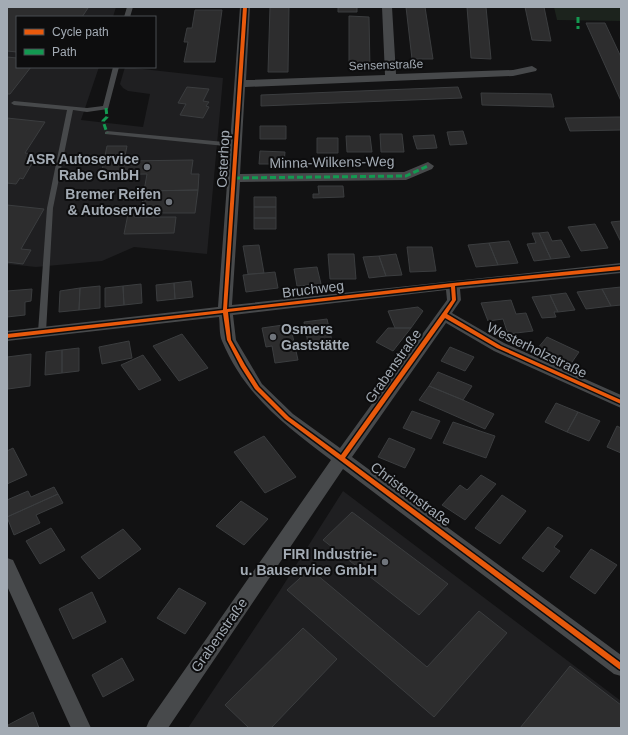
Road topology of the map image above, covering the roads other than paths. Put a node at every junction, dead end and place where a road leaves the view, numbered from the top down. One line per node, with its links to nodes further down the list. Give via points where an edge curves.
1 (244, 7): 6 (street, Osterhop)
2 (387, 7): 5 (street)
3 (116, 68): 8 (lane, via 106,108)
4 (532, 69): 5 (street, Sensenstraße, via 513,73)
5 (391, 78): 6 (street, Sensenstraße)
6 (240, 84): 10 (street, Osterhop)
7 (14, 103): 8 (lane)
8 (70, 108): 17 (lane, via 50,208)
9 (107, 133): 10 (lane)
10 (235, 145): 12 (street, Osterhop)
11 (428, 166): 12 (street, Minna-Wilkens-Weg, via 406,176)
12 (234, 178): 15 (street, Osterhop)
13 (621, 268): 14 (street, Bruchweg)
14 (453, 285): 15 (street, Bruchweg); 16 (street, Grabenstraße, via 454,300)
15 (225, 311): 17 (street, Bruchweg); 20 (street, Christernstraße, via 229,340 258,388 287,418)
16 (444, 315): 19 (street, Westerholzstraße, via 499,347); 20 (street, Grabenstraße)
17 (42, 332): 18 (street, Bruchweg)
18 (7, 336)
19 (621, 402)
20 (342, 458): 22 (street, Christernstraße); 24 (street, Grabenstraße)
21 (7, 566): 23 (street)
22 (621, 667)
23 (81, 728)
24 (156, 728)

